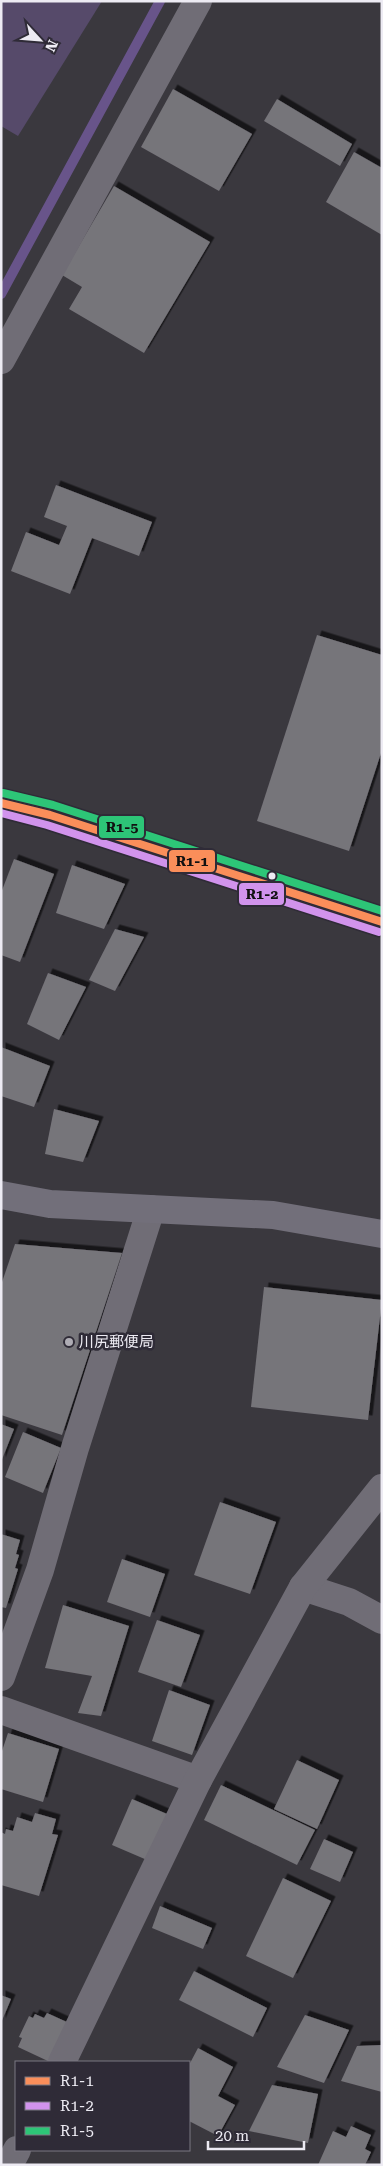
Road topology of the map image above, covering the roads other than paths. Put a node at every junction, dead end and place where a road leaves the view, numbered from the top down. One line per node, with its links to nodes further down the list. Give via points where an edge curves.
1 (198, 1): 2 (street)
2 (1, 360)
3 (1, 803): 4 (main road)
4 (382, 922)
5 (1, 1195): 6 (street, via 50,1204)
6 (151, 1210): 7 (street, via 273,1216); 11 (street, via 74,1448 40,1570)
7 (382, 1234)
8 (382, 1488): 9 (street)
9 (303, 1588): 10 (street, via 350,1602); 13 (street)
10 (382, 1620)
11 (1, 1677)
12 (1, 1710): 13 (street)
13 (198, 1780): 14 (street)
14 (62, 2061)
15 (16, 2151): 16 (street)
16 (9, 2165)

